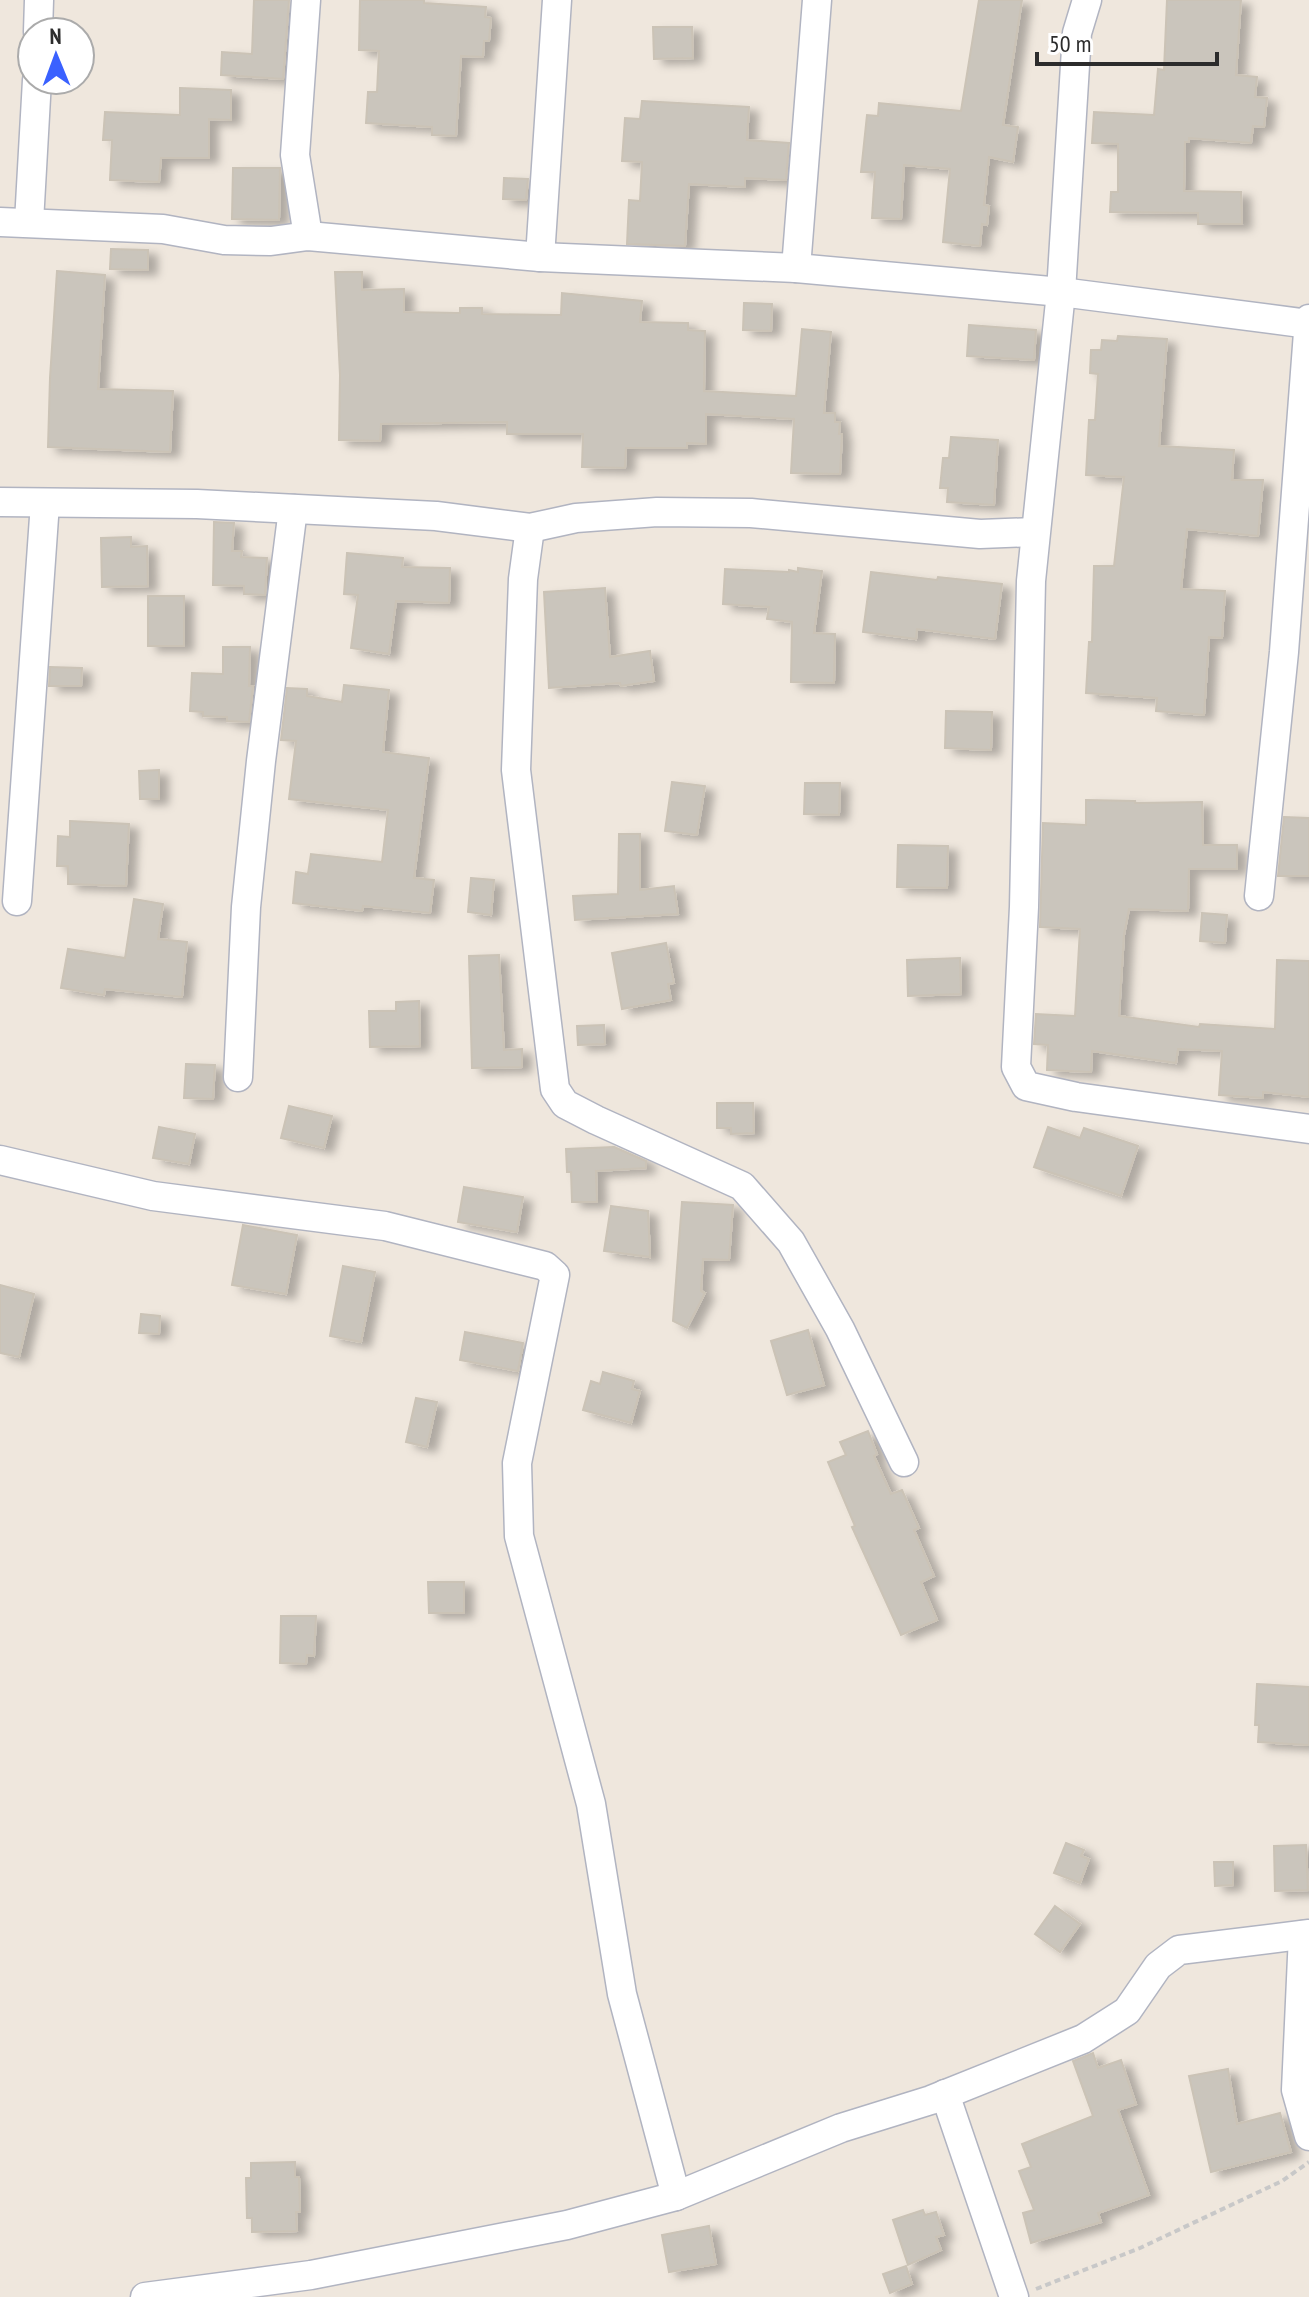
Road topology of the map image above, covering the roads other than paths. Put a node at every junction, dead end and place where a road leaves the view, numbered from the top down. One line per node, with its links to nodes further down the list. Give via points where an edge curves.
1 (306, 0): 8 (street, via 295,155)
2 (557, 0): 9 (street)
3 (817, 0): 10 (street)
4 (1087, 0): 11 (street, via 1077,33)
5 (36, 96): 7 (street)
6 (0, 222): 7 (street)
7 (29, 222): 8 (street, via 163,229 224,240)
8 (308, 236): 9 (street)
9 (540, 257): 10 (street)
10 (796, 268): 11 (street)
11 (1061, 292): 12 (street); 17 (street)
12 (1309, 322): 18 (street)
13 (0, 502): 14 (street)
14 (45, 503): 15 (street); 19 (street)
15 (293, 509): 16 (street, via 436,516); 20 (street, via 251,863)
16 (530, 528): 17 (street, via 576,518 657,512 751,513 980,534); 23 (street, via 523,579 516,770 555,1089 565,1104 585,1115 742,1186 791,1242)
17 (1034, 532): 21 (street, via 1016,1067 1026,1086 1076,1097)
18 (1259, 896)
19 (17, 901)
20 (238, 1077)
21 (1309, 1129)
22 (0, 1160): 27 (street, via 153,1196 385,1226 545,1266 555,1275 517,1463 519,1536 591,1804 622,1994)
23 (904, 1462)
24 (1306, 1935): 25 (street, via 1179,1950 1158,1966 1127,2011 1083,2039); 26 (street, via 1296,2090)
25 (945, 2094): 27 (street, via 841,2128); 28 (street)
26 (1309, 2136)
27 (676, 2196): 29 (street, via 567,2225 311,2275)
28 (1021, 2294)
29 (145, 2297)

